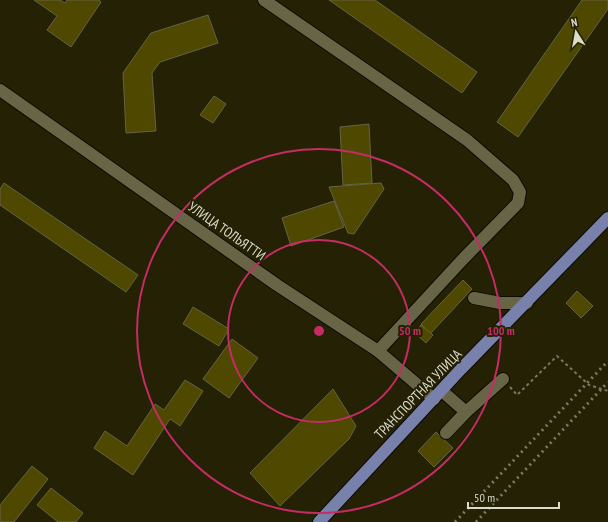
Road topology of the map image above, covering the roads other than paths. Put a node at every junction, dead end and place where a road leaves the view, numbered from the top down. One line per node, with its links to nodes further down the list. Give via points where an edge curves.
1 (264, 0): 6 (street, via 467,140 513,180 520,192 518,203)
2 (0, 90): 6 (street, УЛИЦА ТОЛЬЯТТИ, via 277,284)
3 (608, 218): 5 (main road, ТРАНСПОРТНАЯ УЛИЦА)
4 (474, 298): 5 (street, via 500,303)
5 (527, 303): 8 (main road, ТРАНСПОРТНАЯ УЛИЦА)
6 (378, 351): 8 (street, УЛИЦА ТОЛЬЯТТИ)
7 (503, 379): 9 (street)
8 (438, 395): 9 (street, УЛИЦА ТОЛЬЯТТИ); 11 (main road, ТРАНСПОРТНАЯ УЛИЦА)
9 (466, 412): 10 (street)
10 (446, 434)
11 (319, 522)

